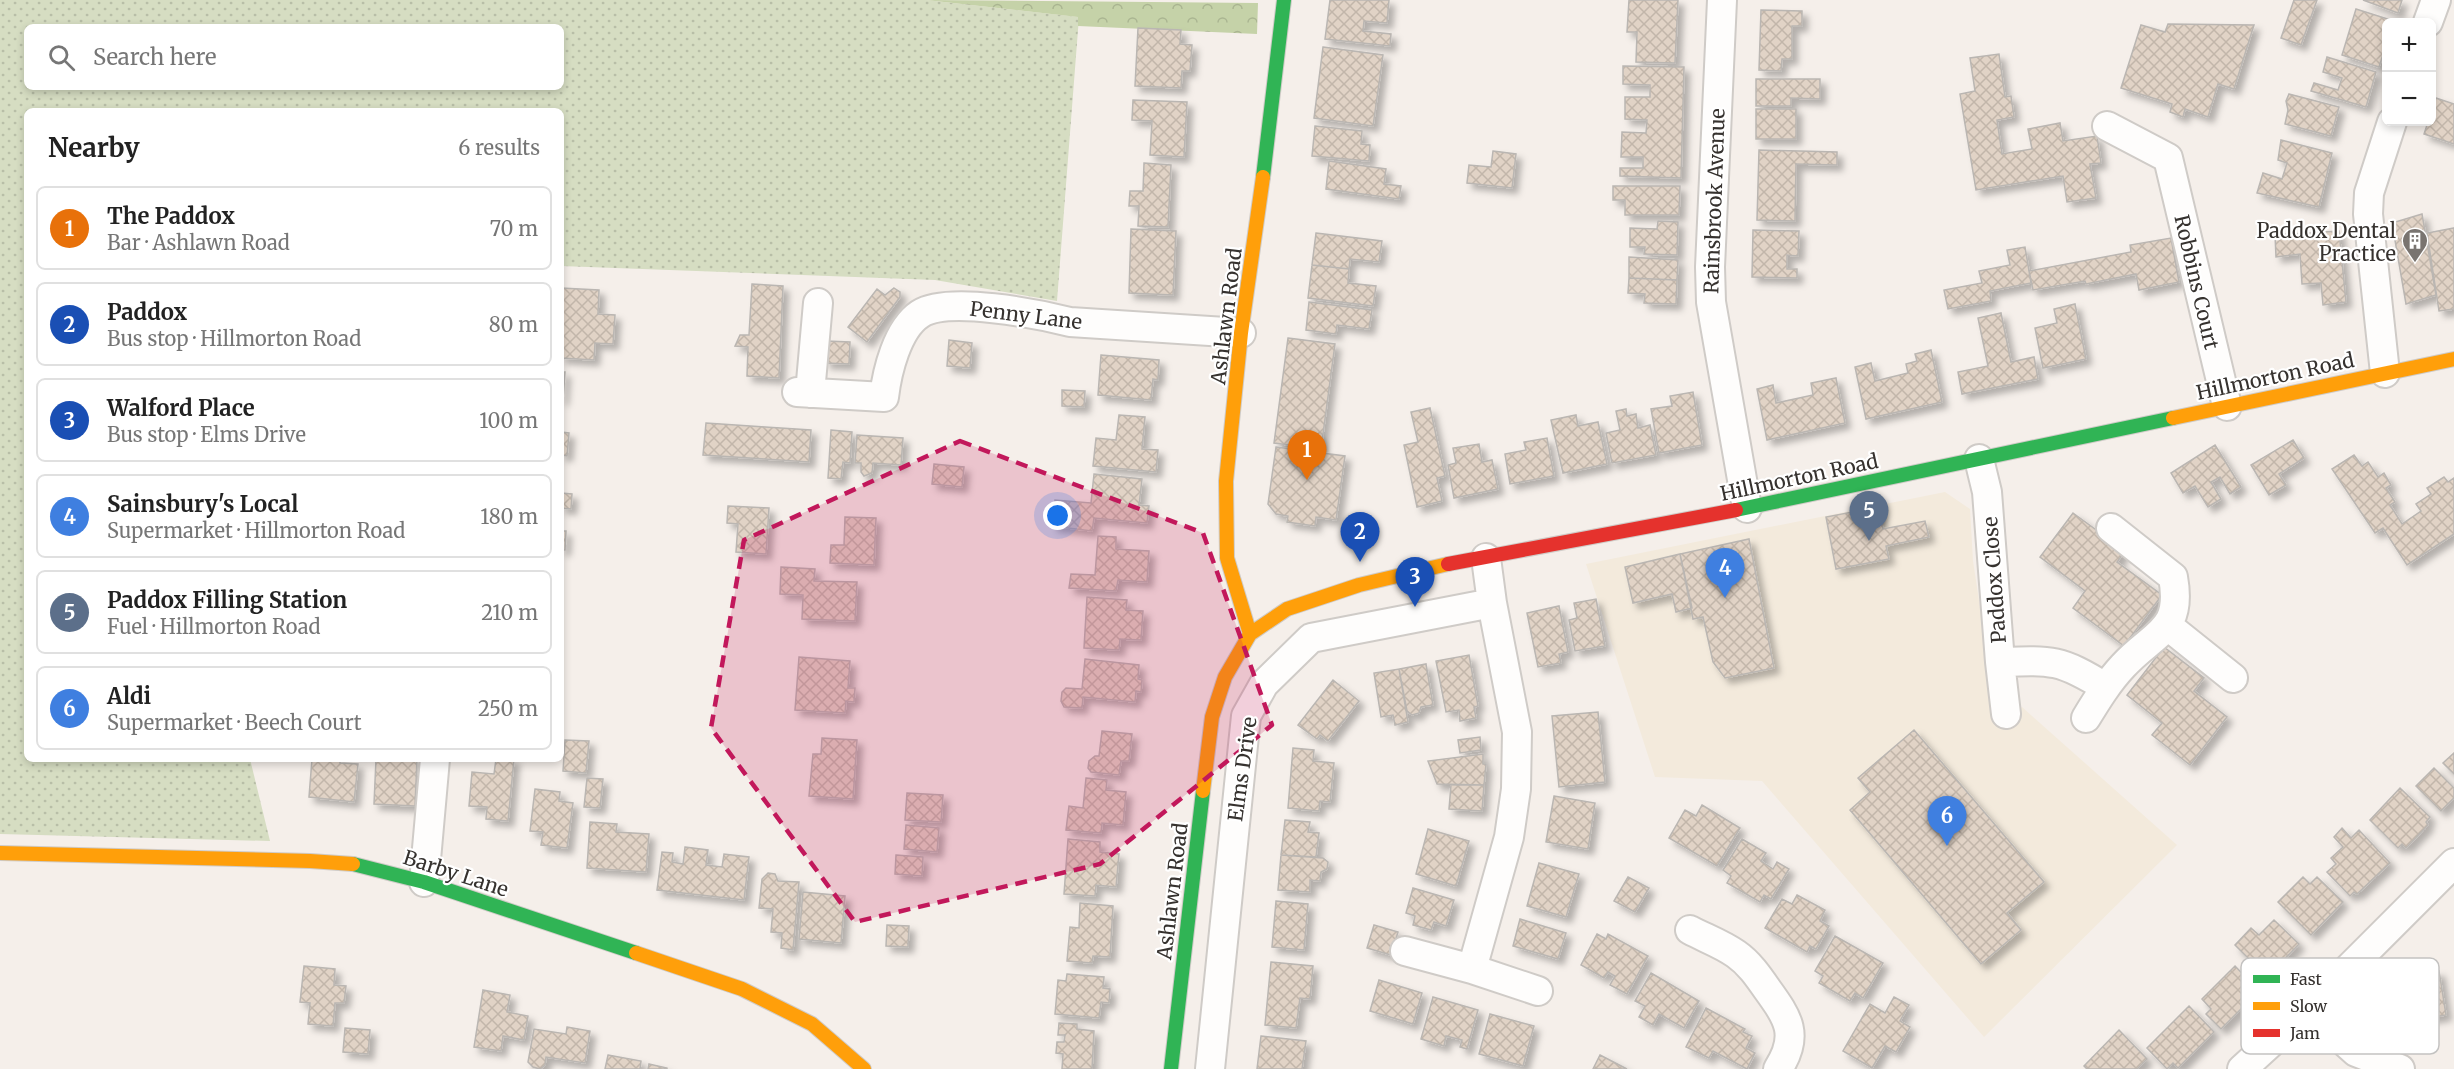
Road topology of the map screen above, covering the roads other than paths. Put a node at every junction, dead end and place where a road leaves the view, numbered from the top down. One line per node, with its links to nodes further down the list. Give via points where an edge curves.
1 (1284, 0): 8 (main road, Ashlawn Road)
2 (1722, 0): 13 (street, Rainsbrook Avenue, via 1711,302)
3 (2436, 0): 4 (street)
4 (2429, 18)
5 (2107, 126): 11 (street, Robbins Court, via 2168,158)
6 (2391, 126): 10 (street, via 2369,194 2368,214)
7 (818, 303): 8 (street, Penny Lane, via 803,393 884,396 887,369 910,323 921,313 941,308 975,307 1070,322)
8 (1241, 333): 18 (main road, Ashlawn Road, via 1226,481 1227,558)
9 (2454, 359): 10 (main road, Hillmorton Road)
10 (2385, 373): 11 (main road, Hillmorton Road)
11 (2227, 406): 12 (main road, Hillmorton Road)
12 (1979, 459): 13 (main road, Hillmorton Road); 19 (street, Paddox Close, via 1987,492)
13 (1747, 508): 15 (main road, Hillmorton Road)
14 (2111, 528): 17 (street, via 2173,576 2175,604)
15 (1486, 558): 16 (street); 18 (main road, Hillmorton Road, via 1359,585 1287,609)
16 (1492, 603): 32 (street, via 1517,732 1516,789 1509,837); 38 (street, Elms Drive, via 1311,639 1264,684 1246,716)
17 (2168, 626): 20 (street); 21 (street, via 2125,663)
18 (1250, 634): 23 (main road, Hillmorton Road, via 1225,677)
19 (2000, 662): 21 (street, Paddox Close, via 2047,660 2074,668); 22 (street)
20 (2234, 678)
21 (2105, 687): 24 (street)
22 (2006, 714)
23 (1212, 717): 37 (main road, Ashlawn Road)
24 (2086, 718)
25 (435, 762): 28 (street)
26 (0, 853): 28 (main road, Barby Lane, via 361,865)
27 (2454, 863): 31 (street)
28 (424, 882): 36 (main road, Barby Lane, via 742,989 812,1024)
29 (1690, 930): 39 (street, via 1736,954 1752,968 1787,1018 1790,1045)
30 (1405, 951): 32 (street)
31 (2359, 958)
32 (1472, 969): 33 (street)
33 (1538, 991)
34 (2258, 1054): 40 (street)
35 (2361, 1054): 41 (street)
36 (864, 1069)
37 (1171, 1069)
38 (1210, 1069)
39 (1778, 1069)
40 (2242, 1069)
41 (2400, 1069)

